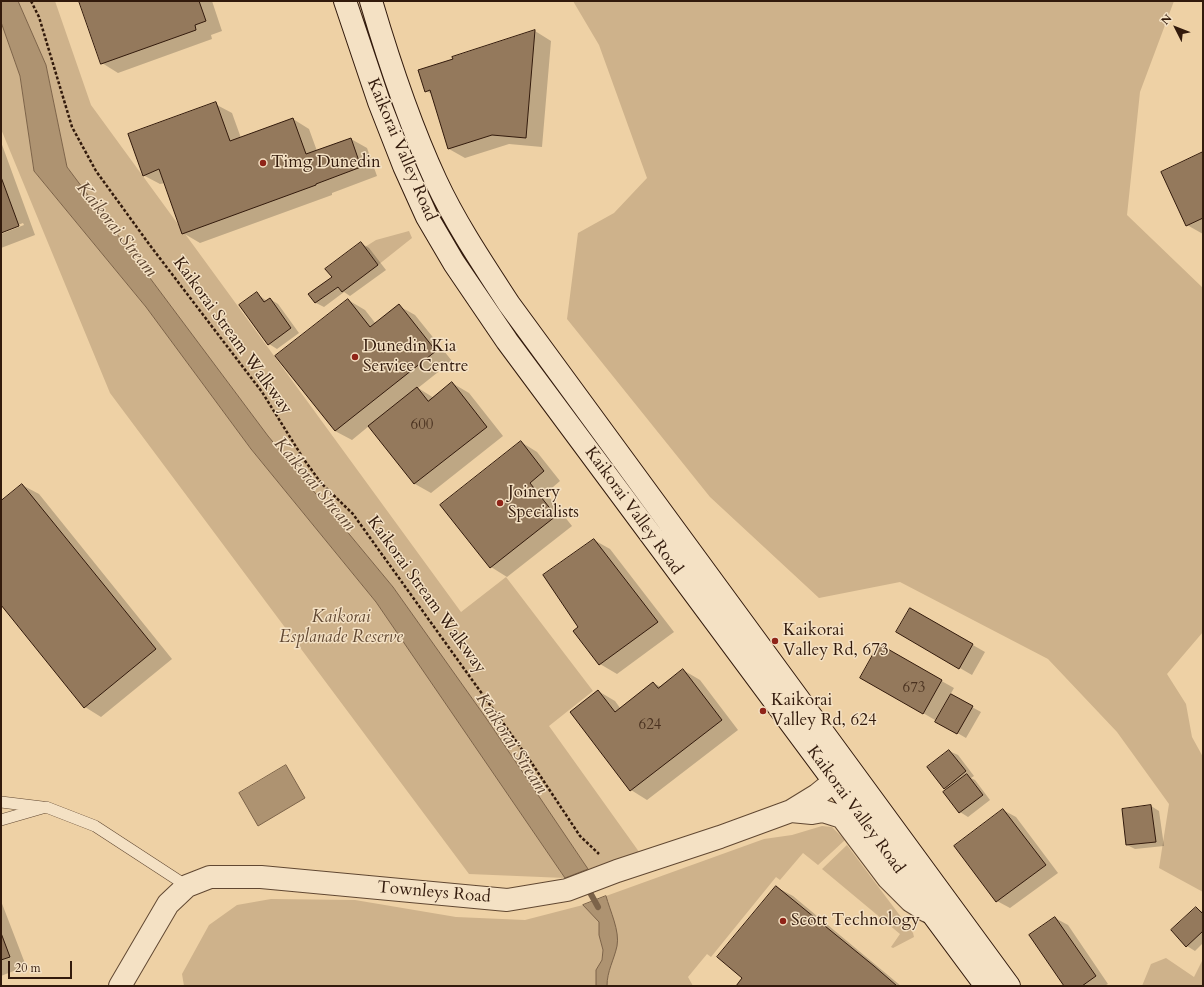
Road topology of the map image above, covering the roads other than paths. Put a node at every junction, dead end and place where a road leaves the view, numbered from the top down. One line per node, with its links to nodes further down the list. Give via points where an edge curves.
1 (345, 1): 3 (main road, Kaikorai Valley Road, via 404,166 427,217 454,263 507,341)
2 (371, 1): 3 (main road, Kaikorai Valley Road, via 391,67 419,143 436,182 479,260)
3 (842, 774): 6 (main road, Townleys Road, via 816,795); 9 (main road, Kaikorai Valley Road); 12 (main road, Kaikorai Valley Road)
4 (1, 802): 5 (lane)
5 (46, 807): 7 (lane); 8 (lane, via 95,826)
6 (791, 810): 8 (main road, Townleys Road, via 567,890 507,900 261,877 210,876); 9 (main road, Townleys Road, via 812,813 823,811 842,817 888,878 911,901)
7 (1, 820)
8 (187, 886): 10 (main road, Townleys Road, via 168,904)
9 (934, 916): 11 (main road, Kaikorai Valley Road)
10 (120, 986)
11 (986, 986)
12 (1009, 986)

